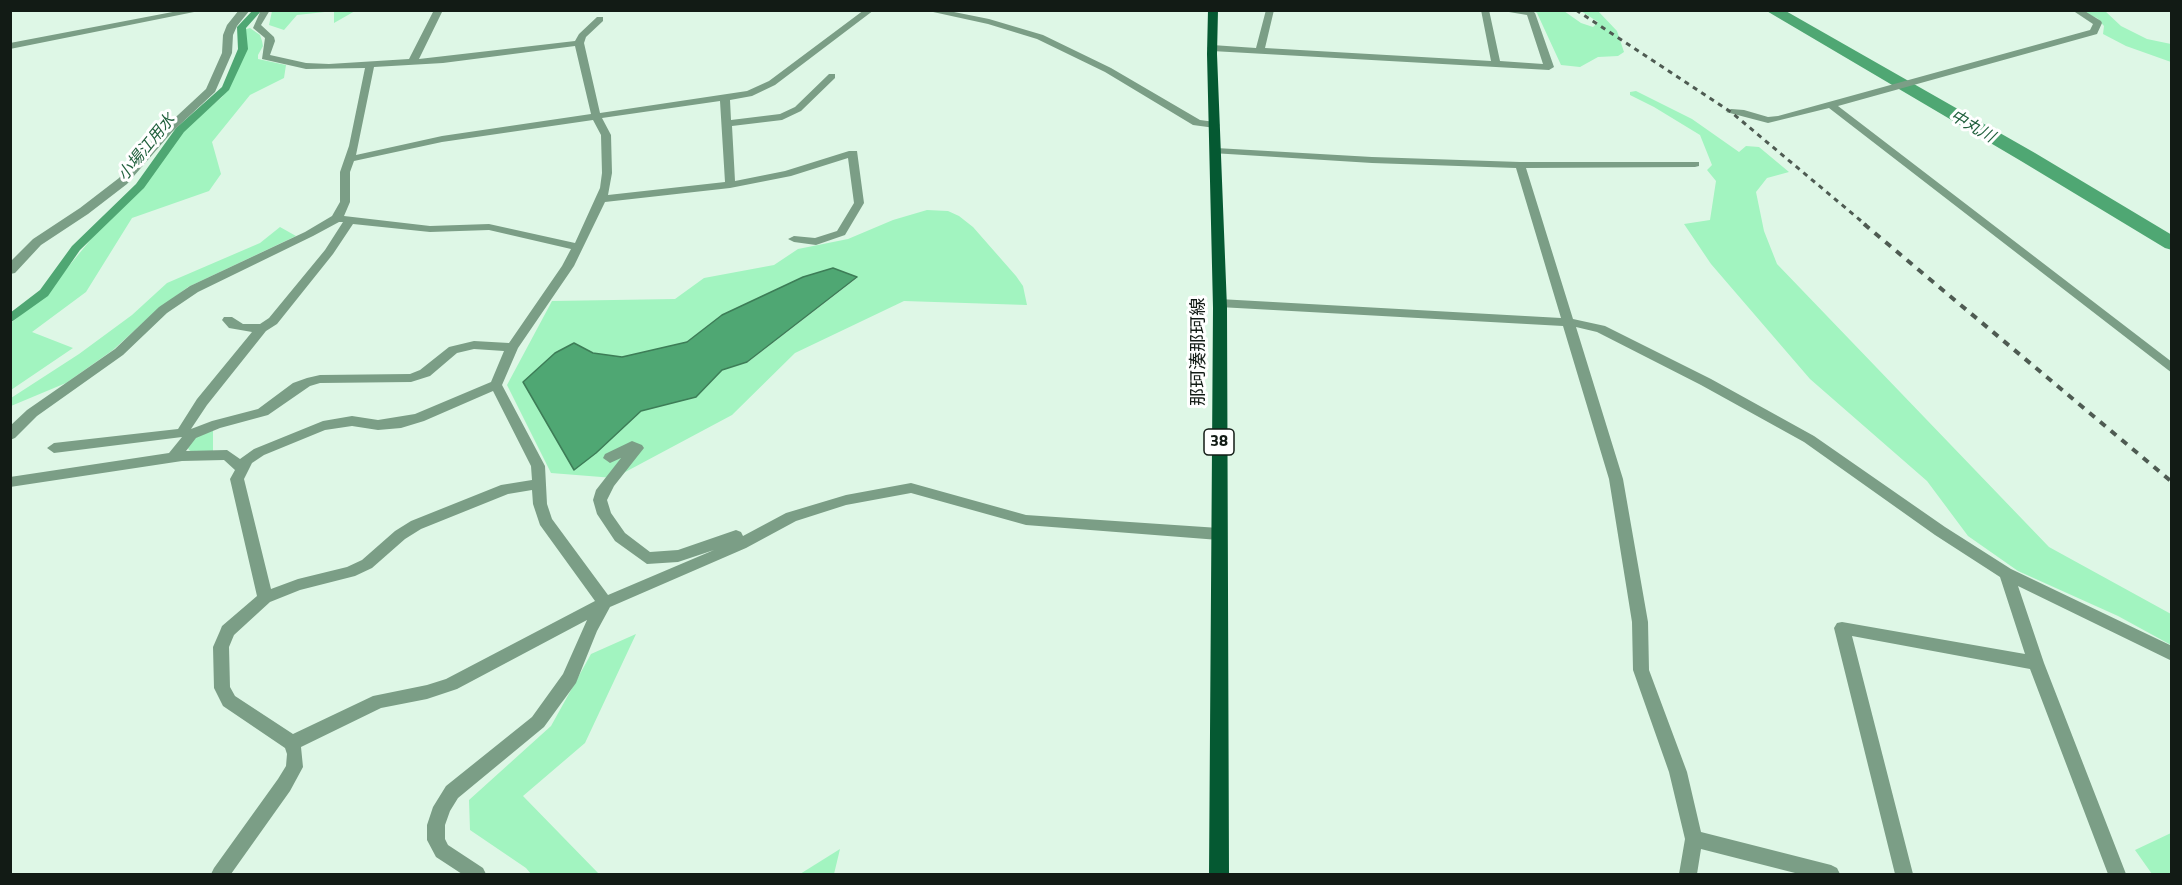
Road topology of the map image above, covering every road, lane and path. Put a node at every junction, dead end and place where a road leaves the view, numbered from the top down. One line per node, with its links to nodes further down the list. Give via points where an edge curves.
1 (200, 10): 14 (street)
2 (245, 10): 36 (street, via 232,25 227,53 211,90 168,130 123,181 37,242)
3 (266, 10): 18 (street, via 256,25 269,37 265,57 318,67)
4 (439, 10): 17 (street)
5 (870, 10): 21 (street, via 765,88)
6 (928, 10): 26 (street, via 989,22 1040,38 1108,70 1197,123)
7 (1213, 10): 15 (main road, 那珂湊那珂線 / 38)
8 (1270, 10): 16 (street)
9 (1485, 10): 19 (street)
10 (1501, 10): 19 (street, via 1531,13 1549,67)
11 (2076, 10): 22 (street, via 2098,23 2094,32)
12 (600, 19): 13 (street)
13 (579, 43): 17 (street); 24 (street)
14 (10, 46)
15 (1212, 48): 16 (street); 26 (main road, 那珂湊那珂線 / 38)
16 (1260, 50): 19 (street)
17 (413, 62): 18 (street)
18 (370, 64): 28 (street)
19 (1496, 64)
20 (832, 76): 25 (street, via 798,109 782,117)
21 (725, 97): 24 (street); 25 (street)
22 (1830, 104): 23 (street, via 1768,120); 42 (street)
23 (1731, 112)
24 (596, 116): 28 (street, via 442,139); 32 (street, via 606,135 608,173)
25 (726, 124): 31 (street)
26 (1215, 124): 27 (main road, 那珂湊那珂線 / 38)
27 (1216, 151): 30 (street); 37 (main road, 那珂湊那珂線 / 38)
28 (350, 159): 33 (street, via 345,172)
29 (1695, 164): 30 (street)
30 (1520, 165): 39 (street)
31 (730, 185): 32 (street); 34 (street, via 787,174 853,153 858,203 841,233 816,242)
32 (601, 199): 35 (street)
33 (343, 219): 35 (street, via 430,229 489,227); 40 (street, via 329,252 273,321); 45 (street, via 194,289 163,310 119,352 32,413)
34 (794, 239)
35 (579, 247): 41 (street)
36 (10, 270)
37 (1220, 303): 39 (street); 53 (main road, 那珂湊那珂線 / 38)
38 (228, 320): 40 (street, via 243,328)
39 (1569, 322): 54 (street, via 1601,329 1809,439); 60 (street, via 1616,479 1640,622 1641,670 1678,772)
40 (262, 328): 44 (street, via 202,402)
41 (512, 347): 43 (street); 44 (street, via 474,345 453,350 425,373 411,378 307,382 263,412)
42 (2172, 369)
43 (496, 385): 49 (street, via 401,423 352,421 322,426 259,452); 51 (street, via 538,466)
44 (187, 434): 46 (street); 47 (street)
45 (10, 435)
46 (54, 448)
47 (173, 458): 49 (street, via 227,455); 50 (street)
48 (610, 458): 52 (street, via 632,446 637,448 600,500 604,514 620,537 647,558 678,556 746,532)
49 (241, 468): 55 (street, via 237,479)
50 (10, 482)
51 (539, 484): 55 (street, via 506,489 438,515 400,535 367,564); 56 (street, via 545,521)
52 (764, 532): 53 (street, via 792,517 846,500 911,488 1026,520); 56 (street)
53 (1219, 534): 63 (main road, 那珂湊那珂線 / 38)
54 (2006, 573): 57 (street); 58 (street)
55 (265, 598): 59 (street, via 228,631 221,647 222,688 238,709)
56 (605, 603): 59 (street, via 451,684 379,701); 62 (street, via 570,678 538,722 452,792 441,807 436,840 442,851)
57 (2172, 654)
58 (2036, 663): 66 (street, via 1842,628); 67 (street)
59 (292, 743): 61 (street, via 294,767)
60 (1694, 839): 64 (street); 65 (street)
61 (220, 874)
62 (477, 874)
63 (1219, 874)
64 (1688, 874)
65 (1831, 874)
66 (1904, 874)
67 (2117, 874)

